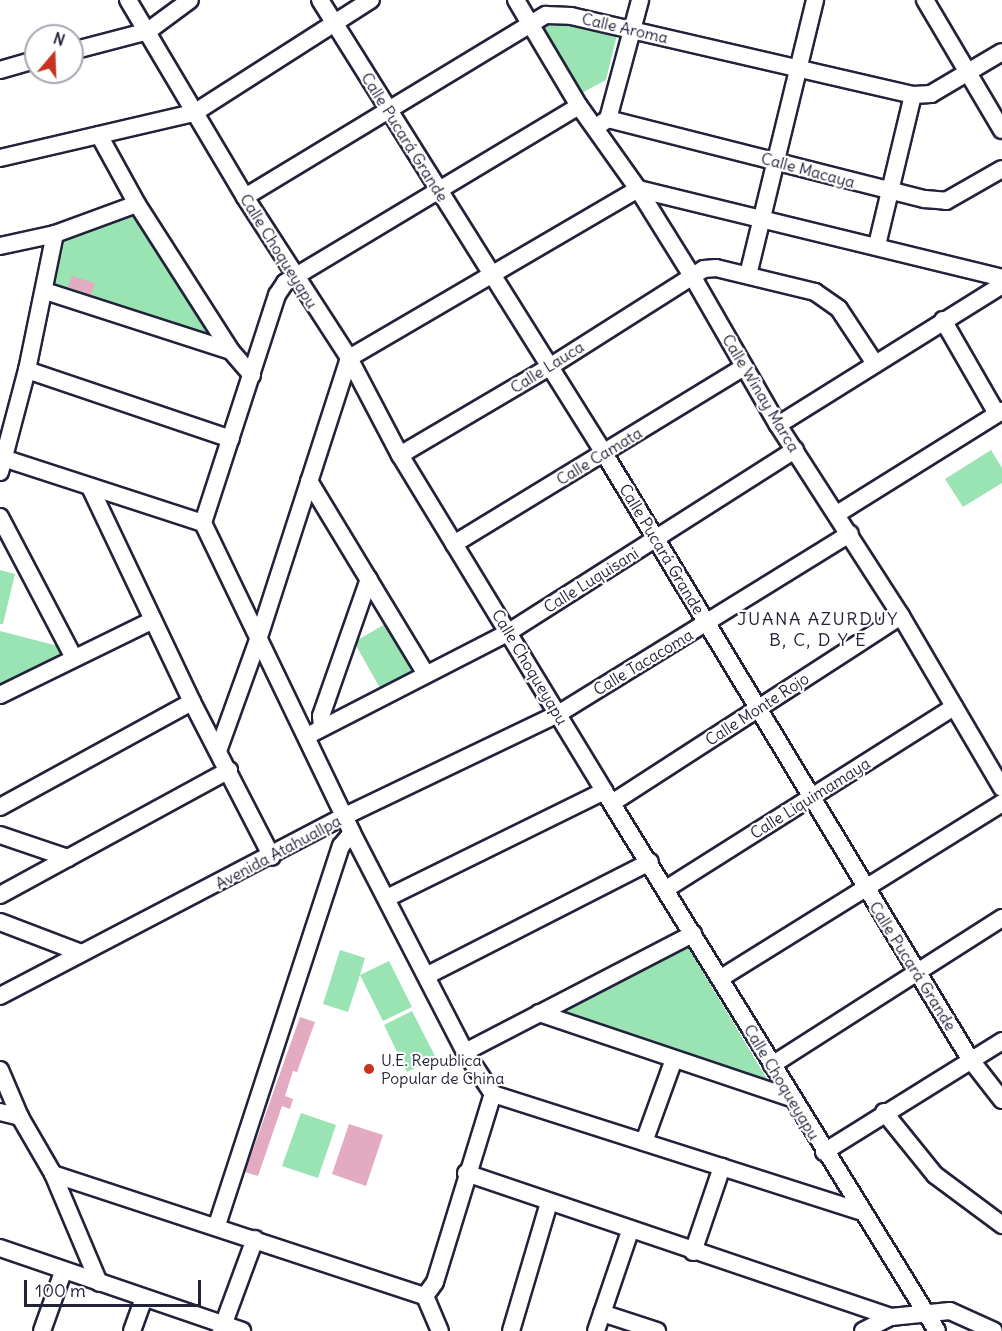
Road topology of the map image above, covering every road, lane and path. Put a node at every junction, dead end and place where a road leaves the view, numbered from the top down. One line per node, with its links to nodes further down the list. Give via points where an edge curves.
1 (128, 0): 12 (street, Calle Choqueyapu)
2 (190, 0): 12 (street)
3 (320, 0): 10 (street, Calle Pucará Grande)
4 (371, 0): 10 (street)
5 (516, 0): 9 (street, Calle Winay Marca)
6 (640, 0): 11 (street)
7 (815, 0): 16 (street)
8 (925, 0): 18 (street)
9 (529, 22): 11 (street, Calle Aroma, via 557,14); 20 (street, Calle Winay Marca); 21 (street, Calle Aroma)
10 (333, 23): 21 (street, Calle Pucará Grande); 22 (street)
11 (633, 30): 16 (street, Calle Aroma); 23 (street)
12 (148, 31): 13 (street); 22 (street, Calle Choqueyapu)
13 (84, 48)
14 (1002, 52): 18 (street, Calle Aroma)
15 (24, 63): 17 (street)
16 (799, 66): 19 (street, Calle Aroma); 27 (street)
17 (0, 69)
18 (967, 72): 19 (street, Calle Aroma, via 931,94); 24 (street)
19 (913, 95): 31 (street)
20 (579, 106): 23 (street, Calle Winay Marca); 30 (street)
21 (388, 109): 30 (street, Calle Pucará Grande); 32 (street, Calle Aroma)
22 (194, 113): 25 (street); 32 (street, Calle Choqueyapu)
23 (601, 123): 27 (street, Calle Macaya); 29 (street, Calle Winay Marca)
24 (1002, 130)
25 (99, 135): 26 (street); 33 (street)
26 (0, 158)
27 (777, 161): 31 (street, Calle Macaya); 34 (street)
28 (1002, 169): 31 (street, Calle Macaya, via 946,201)
29 (638, 189): 34 (street); 38 (street, Calle Winay Marca); 40 (street)
30 (438, 190): 40 (street, Calle Pucará Grande); 41 (street)
31 (890, 192): 36 (street)
32 (245, 197): 41 (street, Calle Choqueyapu)
33 (137, 204): 35 (street); 46 (street)
34 (762, 219): 36 (street); 39 (street)
35 (55, 234): 37 (street); 44 (street)
36 (877, 245): 42 (street)
37 (0, 246)
38 (691, 274): 39 (street, via 716,268); 49 (street, Calle Lauca); 50 (street, Calle Winay Marca)
39 (748, 275): 48 (street, via 828,299)
40 (492, 276): 47 (street); 49 (street, Calle Pucará Grande)
41 (296, 278): 47 (street, Calle Choqueyapu); 52 (street, via 277,295)
42 (1002, 278)
43 (1002, 285): 45 (street)
44 (45, 291): 46 (street); 51 (street)
45 (943, 320): 48 (street); 53 (street)
46 (231, 351): 52 (street)
47 (349, 358): 58 (street, Calle Choqueyapu); 60 (street)
48 (874, 362): 54 (street)
49 (551, 366): 57 (street, Calle Pucará Grande); 58 (street, Calle Lauca)
50 (744, 367): 54 (street, Calle Winay Marca); 57 (street, Calle Camata)
51 (27, 370): 55 (street); 59 (street)
52 (252, 375): 55 (street)
53 (1000, 413): 62 (street)
54 (778, 425): 56 (street, Calle Winay Marca)
55 (231, 439): 64 (street)
56 (795, 450): 62 (street, Calle Winay Marca); 66 (street, Calle Luquisani)
57 (604, 453): 66 (street, Calle Pucará Grande); 67 (street, Calle Camata)
58 (400, 455): 67 (street, Calle Choqueyapu)
59 (1, 462): 61 (street)
60 (309, 481): 68 (street); 73 (street)
61 (90, 487): 64 (street); 70 (street)
62 (837, 514): 65 (street, Calle Winay Marca)
63 (0, 517): 74 (street)
64 (203, 523): 73 (street)
65 (850, 534): 69 (street, Calle Winay Marca); 71 (street, Calle Tacacoma)
66 (653, 540): 71 (street, Calle Pucará Grande); 72 (street, Calle Luquisani)
67 (454, 544): 72 (street, Calle Choqueyapu)
68 (369, 579): 75 (street); 81 (street)
69 (901, 616): 78 (street, Calle Winay Marca); 79 (street, Calle Monte Rojo)
70 (153, 620): 74 (street); 77 (street)
71 (707, 623): 79 (street, Calle Pucará Grande); 80 (street, Calle Tacacoma)
72 (509, 632): 75 (street, Calle Luquisani); 80 (street, Calle Choqueyapu)
73 (258, 640): 81 (street); 82 (street)
74 (74, 658): 76 (street)
75 (426, 674): 81 (street, Calle Luquisani)
76 (0, 695)
77 (192, 702): 82 (street); 88 (street)
78 (954, 707): 84 (street, Calle Winay Marca); 86 (street, Calle Liquimamaya)
79 (757, 709): 85 (street, Calle Monte Rojo); 86 (street, Calle Pucará Grande)
80 (558, 714): 85 (street, Calle Choqueyapu); 89 (street, Avenida Atahuallpa)
81 (316, 731): 89 (street)
82 (218, 752): 83 (street)
83 (229, 770): 92 (street); 93 (street)
84 (1002, 788)
85 (608, 797): 94 (street, Calle Choqueyapu); 98 (street, Calle Monte Rojo)
86 (810, 799): 95 (street, Calle Liquimamaya); 96 (street, Calle Pucará Grande)
87 (1002, 803): 96 (street)
88 (0, 807)
89 (345, 816): 90 (street); 92 (street, Avenida Atahuallpa)
90 (352, 833): 98 (street); 127 (street, via 341,846)
91 (0, 835): 93 (street)
92 (272, 857): 102 (street, Avenida Atahuallpa)
93 (68, 858): 97 (street)
94 (650, 862): 95 (street, Calle Choqueyapu); 104 (street)
95 (666, 890): 101 (street, Calle Choqueyapu)
96 (866, 890): 103 (street, Calle Pucará Grande); 105 (street)
97 (0, 895)
98 (389, 897): 104 (street)
99 (1002, 918): 103 (street)
100 (0, 922): 102 (street)
101 (693, 934): 105 (street, Calle Choqueyapu); 107 (street)
102 (81, 953): 106 (street, Avenida Atahuallpa)
103 (917, 971): 111 (street, Calle Pucará Grande); 112 (street)
104 (428, 975): 109 (street)
105 (721, 978): 112 (street, Calle Choqueyapu)
106 (0, 996)
107 (538, 1013): 109 (street); 110 (street)
108 (1002, 1041): 111 (street)
109 (465, 1052): 114 (street)
110 (674, 1059): 115 (street); 120 (street)
111 (970, 1059): 116 (street, Calle Pucará Grande); 118 (street)
112 (772, 1065): 115 (street, Calle Choqueyapu)
113 (0, 1070): 119 (street)
114 (493, 1094): 120 (street); 123 (street)
115 (794, 1099): 121 (street, Calle Choqueyapu)
116 (1002, 1100)
117 (0, 1112): 119 (street)
118 (884, 1112): 121 (street); 128 (street, via 935,1175)
119 (20, 1118): 124 (street)
120 (644, 1142): 122 (street)
121 (824, 1152): 126 (street, Calle Choqueyapu)
122 (722, 1167): 126 (street); 132 (street)
123 (466, 1173): 125 (street); 135 (street, via 435,1281)
124 (53, 1174): 127 (street); 134 (street)
125 (549, 1203): 129 (street); 145 (street)
126 (860, 1211): 138 (street, Calle Choqueyapu)
127 (217, 1225): 130 (street)
128 (1002, 1225)
129 (630, 1231): 132 (street); 137 (street)
130 (255, 1239): 135 (street); 140 (street)
131 (0, 1248): 133 (street)
132 (693, 1252): 139 (street)
133 (63, 1272): 134 (street); 141 (street)
134 (99, 1282): 136 (street)
135 (425, 1296): 144 (street)
136 (144, 1298): 140 (street); 142 (street)
137 (602, 1313): 146 (street); 147 (street)
138 (925, 1314): 139 (street); 149 (street, Calle Choqueyapu); 150 (street, via 950,1311)
139 (891, 1317): 148 (street)
140 (223, 1328): 143 (street)
141 (42, 1331)
142 (132, 1331)
143 (242, 1331)
144 (440, 1331)
145 (511, 1331)
146 (596, 1331)
147 (657, 1331)
148 (863, 1331)
149 (937, 1331)
150 (994, 1331)

